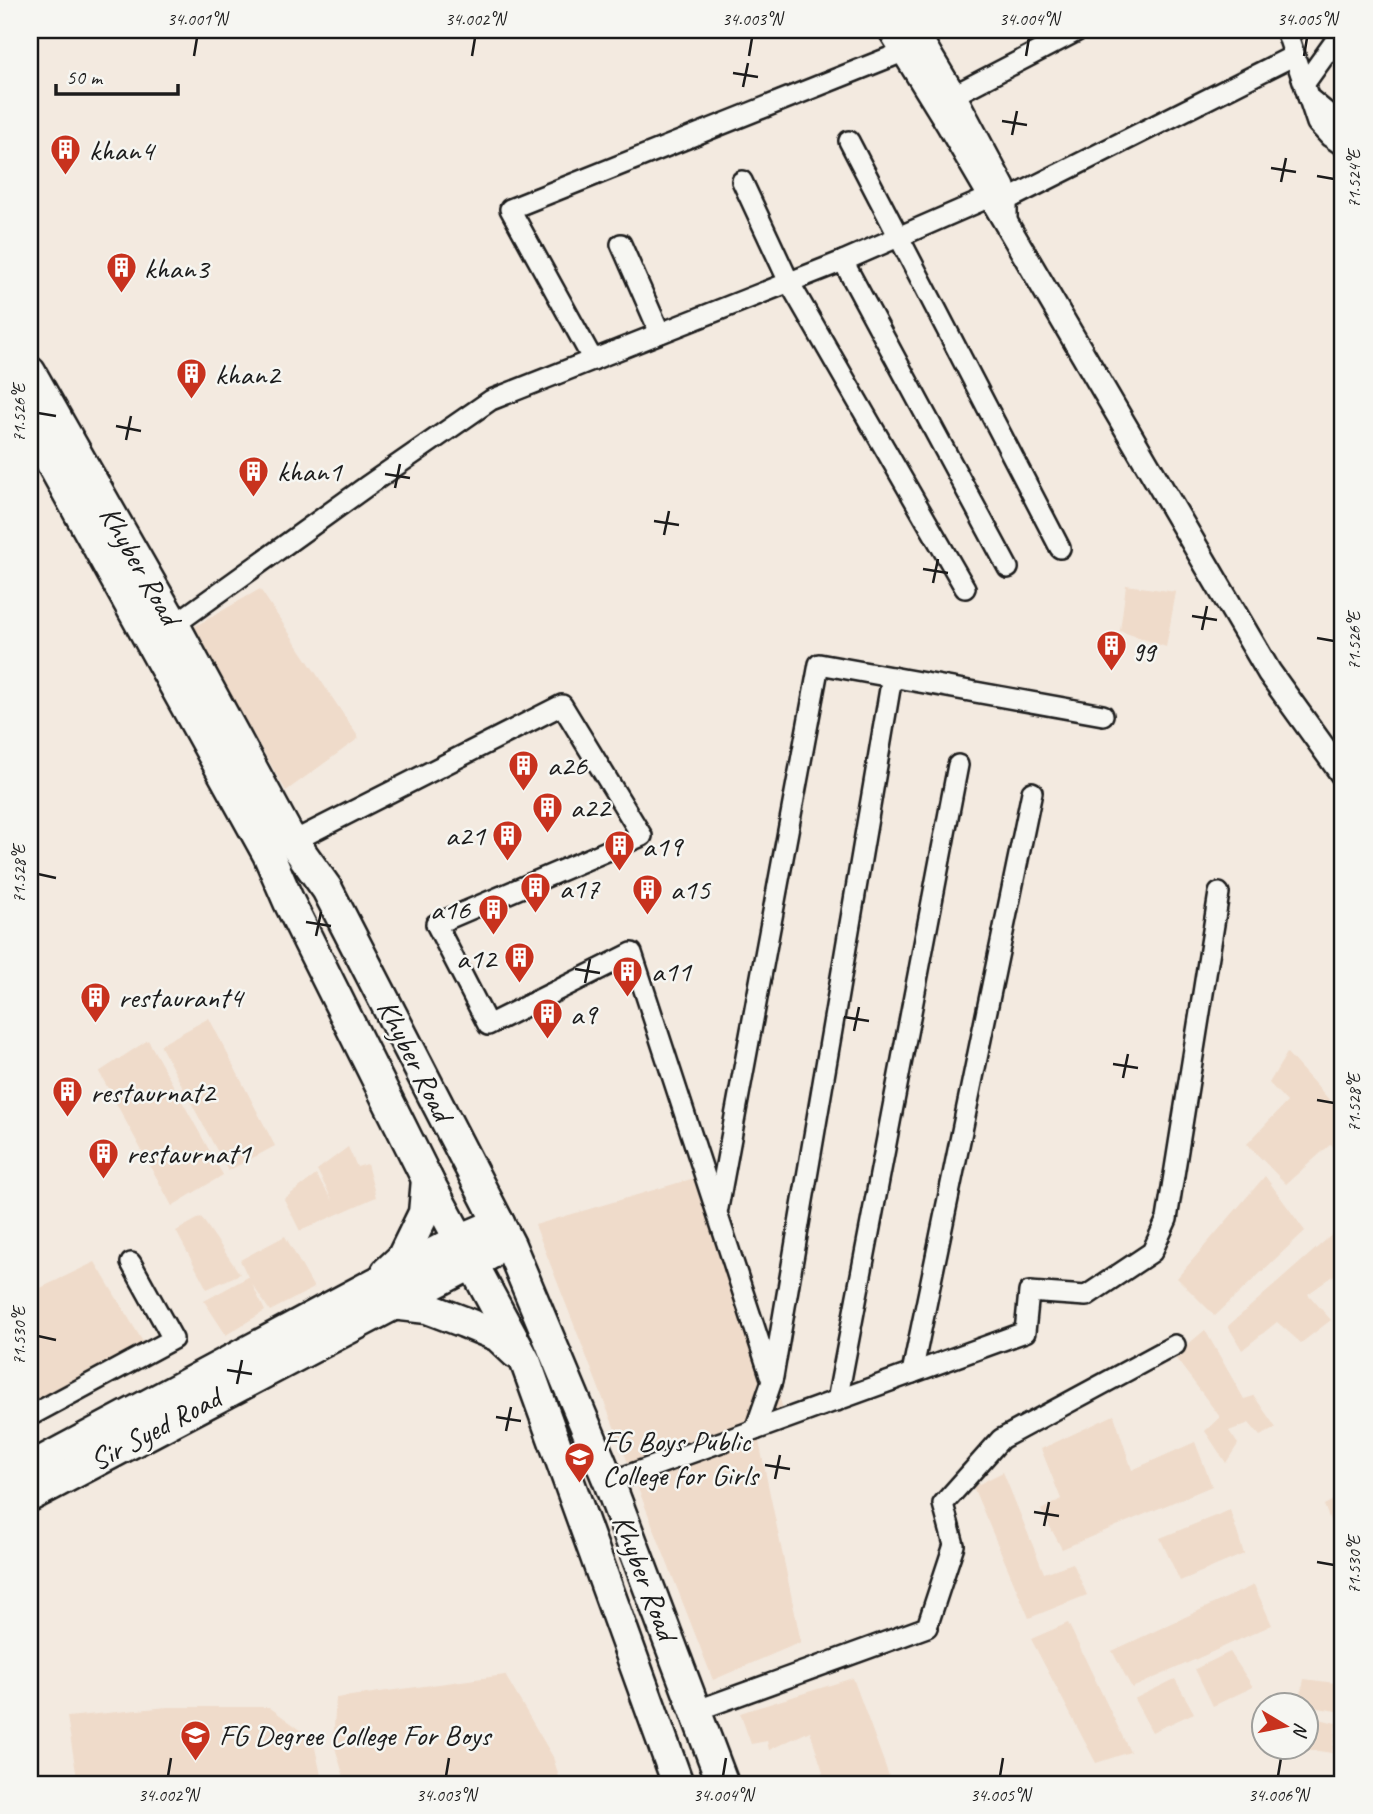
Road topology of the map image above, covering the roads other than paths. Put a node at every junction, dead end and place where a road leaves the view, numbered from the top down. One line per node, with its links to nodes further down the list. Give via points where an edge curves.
1 (890, 30): 6 (street)
2 (915, 30): 9 (street)
3 (1079, 30): 9 (street)
4 (1286, 30): 7 (street)
5 (1343, 30): 8 (street)
6 (903, 52): 14 (street); 20 (street, via 510,209)
7 (1295, 55): 8 (street); 14 (street)
8 (1307, 90): 10 (street); 12 (street, via 1317,122)
9 (954, 95): 14 (street, via 1003,187)
10 (1343, 126)
11 (849, 141): 15 (street)
12 (1343, 146)
13 (742, 181): 18 (street)
14 (999, 206): 15 (street); 30 (street, via 1269,672)
15 (899, 237): 17 (street); 23 (street)
16 (621, 244): 19 (street)
17 (843, 261): 18 (street); 24 (street)
18 (789, 282): 19 (street); 25 (street)
19 (660, 333): 20 (street)
20 (593, 359): 26 (street, via 491,400)
21 (30, 372): 26 (main road, Khyber Road)
22 (30, 424): 34 (main road, Khyber Road, via 268,854)
23 (1060, 548)
24 (1008, 568)
25 (965, 588)
26 (174, 625): 32 (main road, Khyber Road)
27 (892, 677): 28 (street); 35 (street, via 819,664); 43 (street)
28 (1103, 715)
29 (958, 765): 44 (street)
30 (1343, 775)
31 (1032, 792): 42 (street)
32 (292, 842): 35 (street, via 562,705 642,836 436,924 488,1025 632,953); 36 (main road, Khyber Road, via 327,889)
33 (1219, 893): 42 (street, via 1167,1219 1152,1252 1086,1296 1029,1292 1025,1332)
34 (427, 1179): 37 (main road, Khyber Road); 39 (main road, via 425,1213)
35 (717, 1212): 43 (street)
36 (504, 1234): 37 (main road); 48 (main road, Khyber Road)
37 (465, 1251): 39 (main road); 41 (main road, Khyber Road)
38 (131, 1263): 45 (street, via 173,1339)
39 (383, 1294): 41 (main road, via 498,1336); 47 (main road, Sir Syed Road); 49 (main road, Sir Syed Road)
40 (1175, 1345): 50 (street, via 1001,1439 943,1504 954,1545 927,1627)
41 (526, 1363): 51 (main road, Khyber Road)
42 (912, 1373): 44 (street)
43 (772, 1381): 46 (street)
44 (837, 1401): 46 (street)
45 (30, 1416)
46 (755, 1430): 48 (street)
47 (30, 1468)
48 (609, 1482): 50 (main road, Khyber Road)
49 (30, 1496)
50 (695, 1711): 52 (main road, Khyber Road)
51 (678, 1784)
52 (723, 1784)

